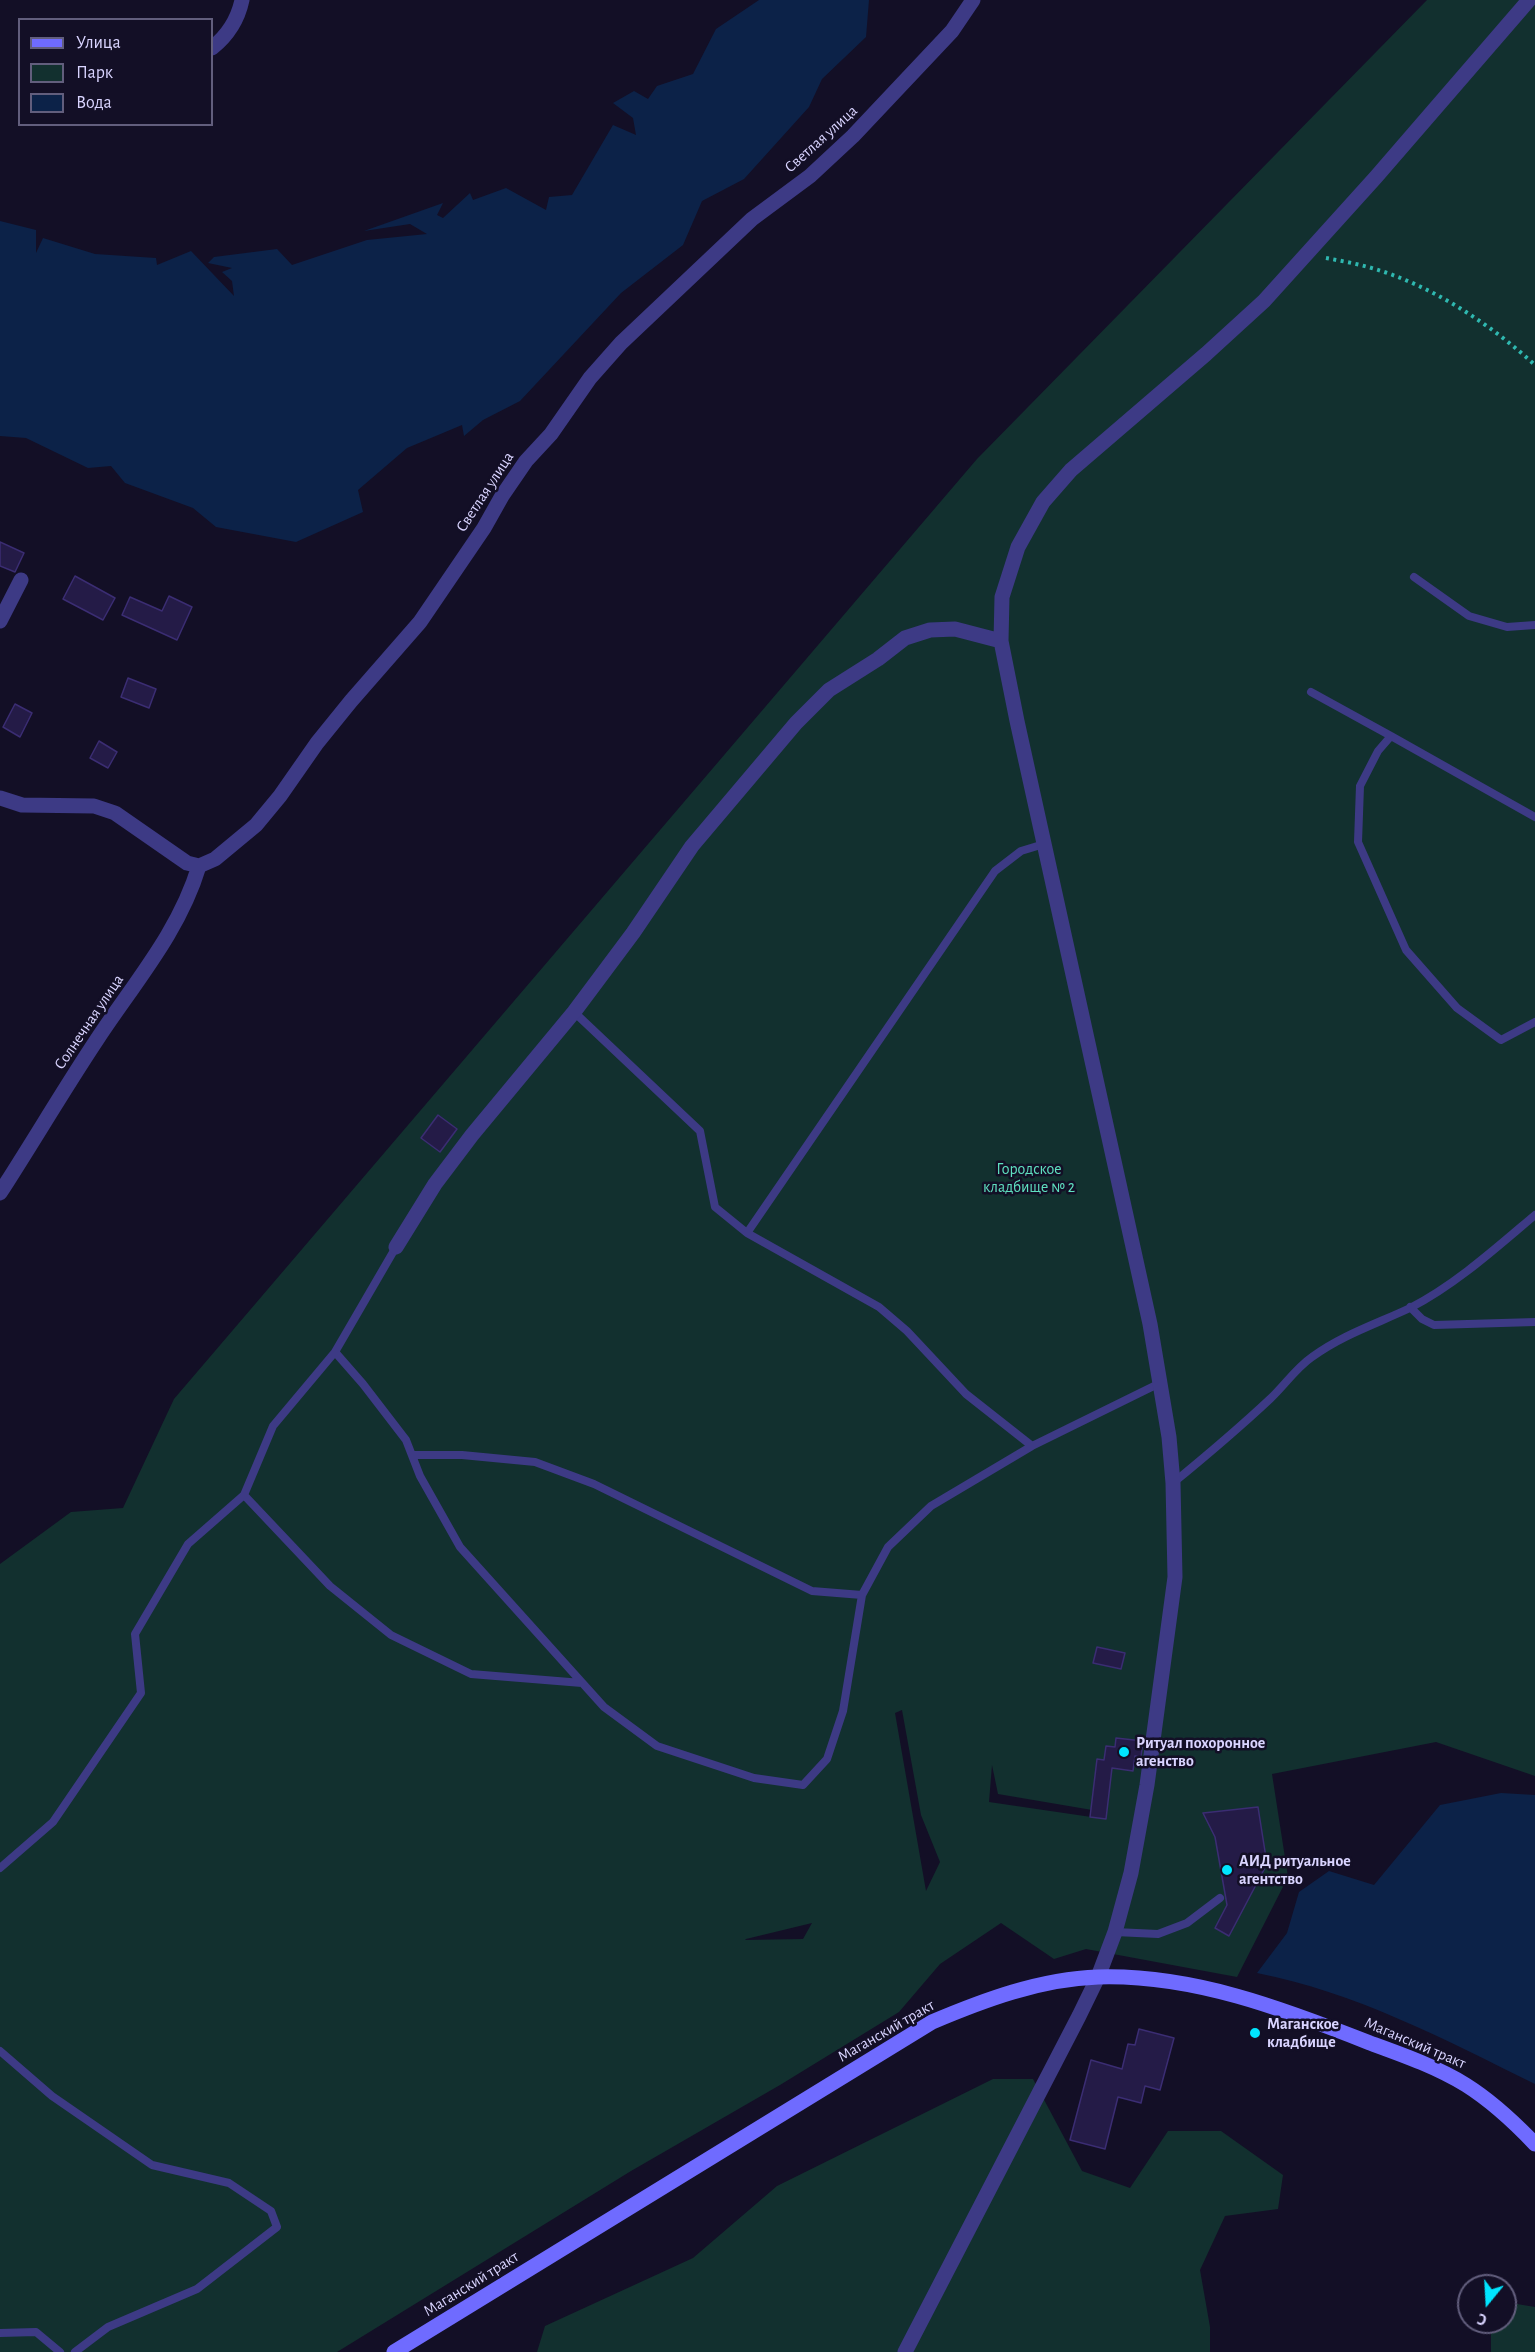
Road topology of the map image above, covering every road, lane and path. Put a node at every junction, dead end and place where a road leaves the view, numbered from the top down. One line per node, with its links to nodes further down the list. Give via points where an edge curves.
1 (242, 0): 4 (street, via 238,15)
2 (973, 0): 17 (street, Светлая улица, via 952,31 853,136 810,176 752,219 590,378 551,434 526,461 420,622 344,710 256,825 215,859)
3 (1529, 0): 5 (street)
4 (213, 47)
5 (1307, 254): 6 (path, via 1375,269 1429,291 1484,324); 11 (street, via 1264,301 1071,470 1043,502 1018,548 1002,597)
6 (1535, 365)
7 (1414, 577): 10 (lane, via 1469,616 1506,627)
8 (21, 580): 9 (street)
9 (0, 621)
10 (1535, 626)
11 (1001, 641): 16 (street); 18 (street, via 955,629 930,630 905,638 829,690 796,723 692,846)
12 (1311, 692): 13 (lane)
13 (1391, 736): 15 (lane); 19 (lane, via 1378,751 1360,786 1358,842 1406,950 1457,1008 1501,1040)
14 (0, 798): 17 (street, via 22,805 94,806 115,813 187,863)
15 (1535, 817)
16 (1044, 844): 22 (lane, via 1021,851 995,871); 27 (street, via 1150,1324)
17 (199, 866): 20 (street, Солнечная улица, via 160,950 97,1039)
18 (574, 1012): 22 (lane, via 700,1131 715,1207); 23 (street, via 441,1176)
19 (1535, 1022)
20 (0, 1193)
21 (1535, 1215): 24 (lane, via 1481,1259)
22 (747, 1233): 28 (lane, via 879,1306 966,1394)
23 (396, 1247): 26 (lane)
24 (1410, 1307): 25 (lane, via 1434,1325); 30 (lane, via 1331,1343 1308,1359 1233,1434)
25 (1535, 1322)
26 (335, 1352): 29 (lane, via 406,1440); 31 (lane, via 273,1426)
27 (1158, 1384): 28 (lane); 30 (street)
28 (1032, 1446): 32 (lane, via 931,1506 888,1547)
29 (412, 1455): 32 (lane, via 535,1462 594,1484 812,1591); 33 (lane, via 459,1547)
30 (1173, 1483): 36 (street, via 1175,1577 1147,1785 1131,1873)
31 (244, 1494): 33 (lane, via 330,1586 391,1635 471,1674); 34 (lane, via 188,1544 135,1634 141,1693 53,1822)
32 (862, 1594): 33 (lane, via 843,1712 827,1759 803,1785 754,1778 657,1746 604,1707)
33 (582, 1683)
34 (0, 1868)
35 (1220, 1898): 36 (lane, via 1187,1923 1158,1934)
36 (1115, 1932): 37 (street)
37 (1098, 1977): 39 (main road, Маганский тракт, via 1166,1981 1212,1990 1351,2035 1465,2084 1506,2114); 43 (main road, Маганский тракт, via 1048,1983 978,2002 932,2022); 44 (street)
38 (0, 2051): 42 (lane, via 52,2096 153,2165 229,2183 271,2211 277,2227 197,2289 108,2327)
39 (1535, 2144)
40 (0, 2333): 41 (lane, via 36,2332)
41 (60, 2352)
42 (75, 2352)
43 (394, 2352)
44 (905, 2352)

